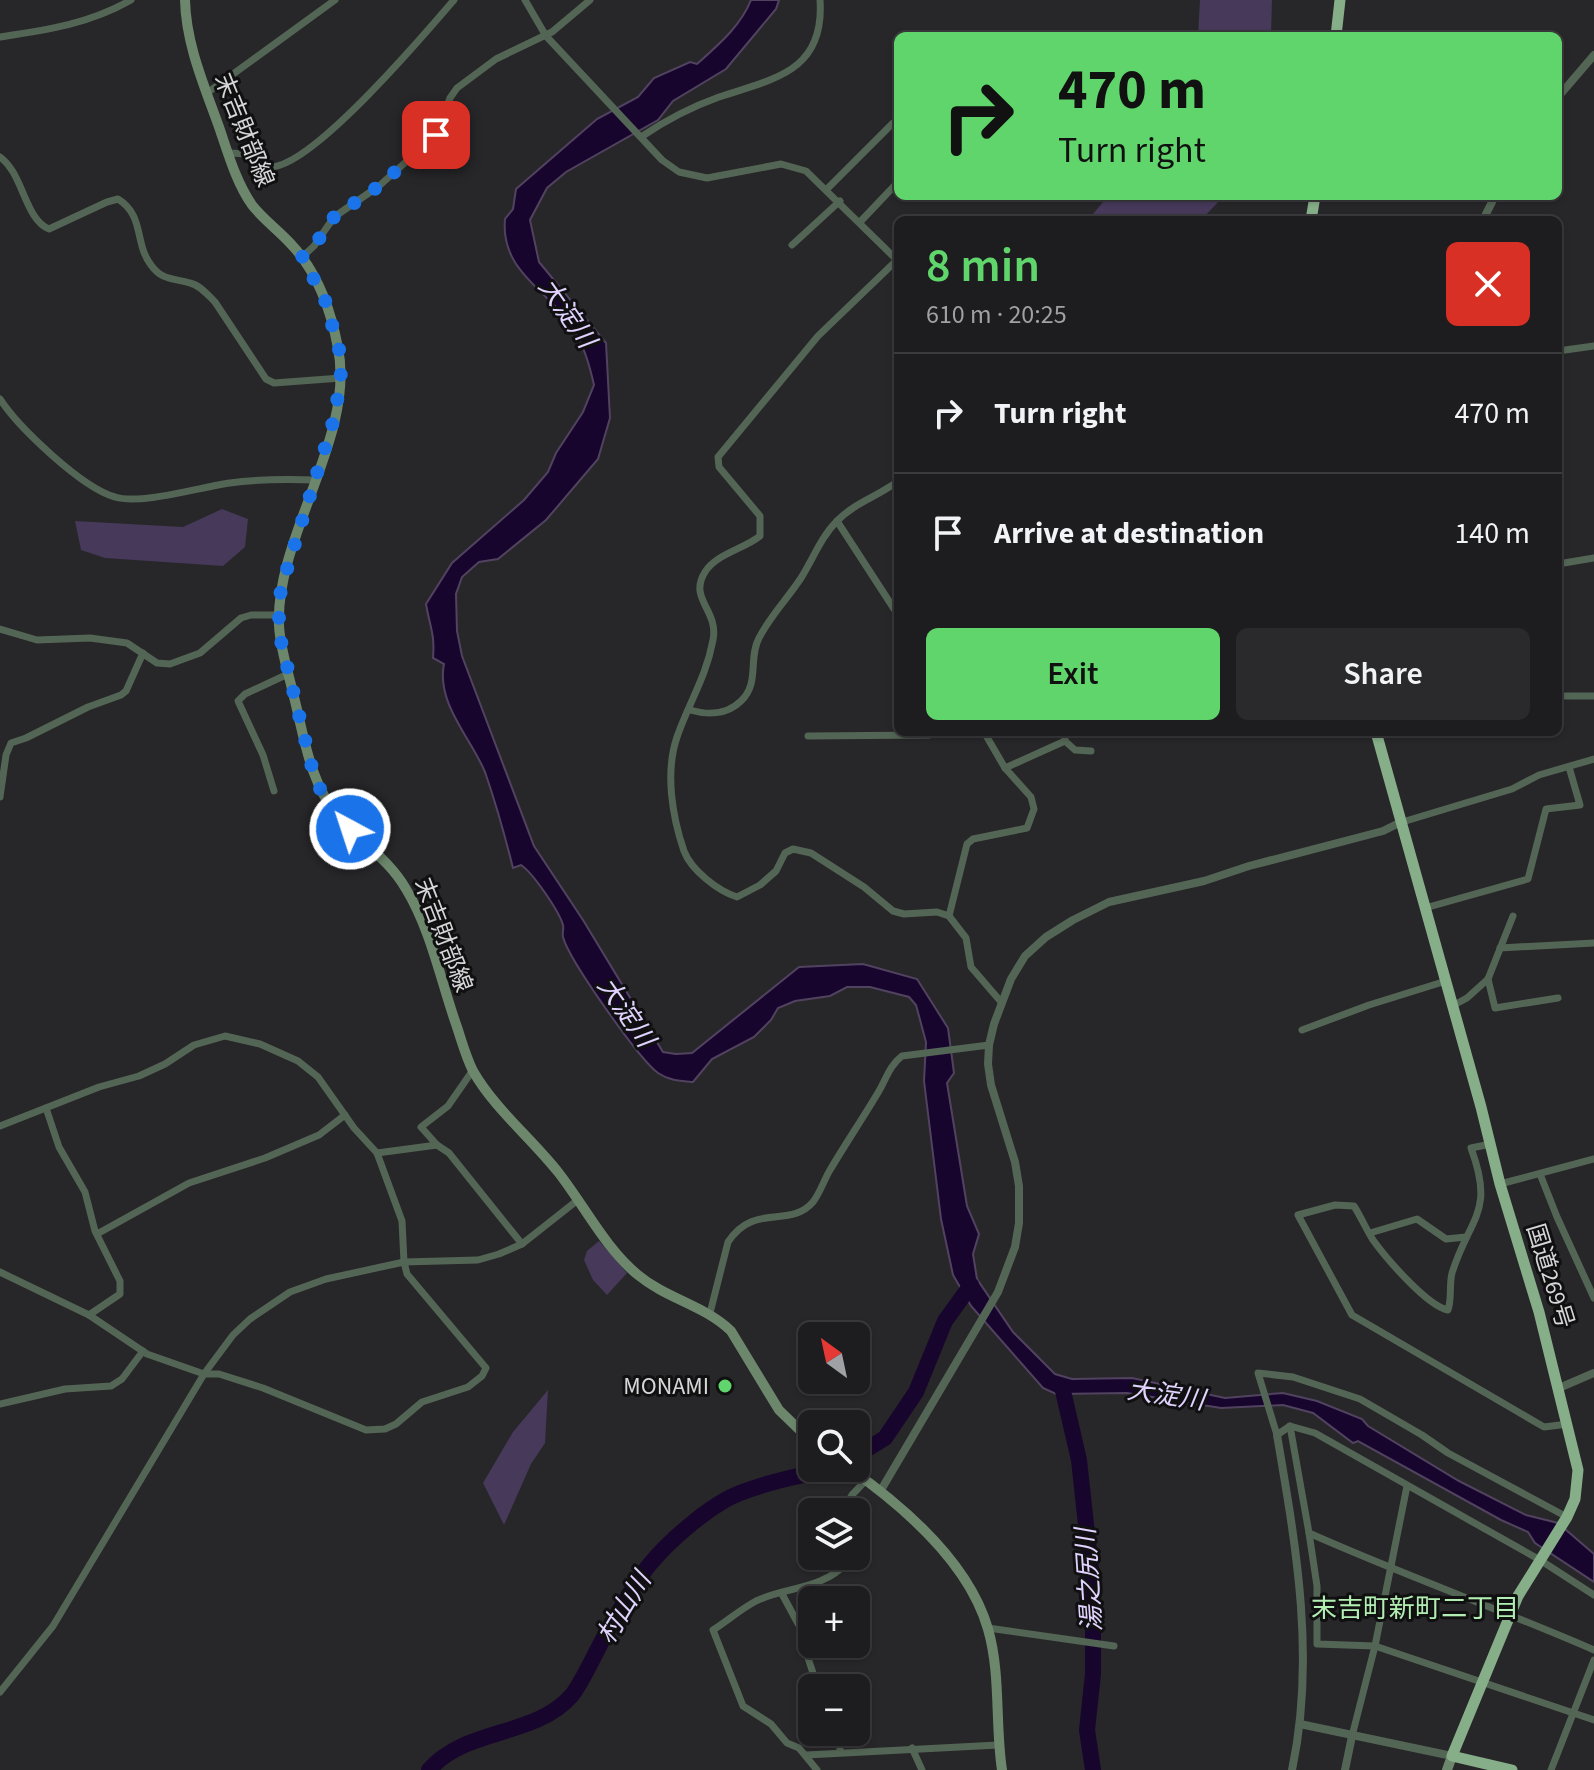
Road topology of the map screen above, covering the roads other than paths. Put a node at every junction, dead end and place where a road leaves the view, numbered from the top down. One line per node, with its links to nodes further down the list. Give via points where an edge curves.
1 (131, 0): 11 (street, via 67,27)
2 (185, 0): 14 (main road, 末吉財部線, via 189,41)
3 (335, 0): 14 (street)
4 (454, 0): 17 (street, via 391,72 310,150 270,167 250,154)
5 (525, 0): 10 (street)
6 (590, 0): 10 (street)
7 (820, 0): 16 (street, via 810,52 794,70 683,111)
8 (1340, 0): 9 (highway)
9 (1336, 32)
10 (546, 36): 16 (street); 25 (street, via 496,59 457,88 436,135 379,186 334,217)
11 (0, 37)
12 (1594, 55): 13 (street)
13 (1562, 92)
14 (207, 93): 17 (main road, 末吉財部線)
15 (894, 123): 20 (street)
16 (641, 137): 20 (street, via 679,172 707,178 781,164 806,171)
17 (228, 153): 25 (main road, 末吉財部線, via 254,207)
18 (0, 157): 29 (street, via 38,222 49,229 107,202 118,199 129,206 149,263 160,275 204,291 266,379 274,383)
19 (894, 186): 22 (street)
20 (827, 189): 21 (street)
21 (840, 201): 22 (street); 23 (street)
22 (860, 222): 24 (street)
23 (792, 245)
24 (894, 256)
25 (302, 257): 29 (main road, 末吉財部線, via 325,300)
26 (894, 264): 43 (street, via 818,336 718,457 719,467 760,516 762,526 754,541 712,564 699,586 714,620 714,636)
27 (1594, 346): 28 (street)
28 (1562, 350)
29 (341, 378): 31 (main road, 末吉財部線)
30 (0, 399): 31 (street, via 10,415 61,461 114,497 143,498 262,479)
31 (315, 480): 37 (main road, 末吉財部線)
32 (894, 484): 33 (street)
33 (837, 521): 36 (street); 43 (street, via 756,642 754,679 742,701 717,714)
34 (1594, 558): 35 (street)
35 (1562, 563)
36 (894, 609)
37 (278, 615): 39 (street, via 241,618 200,653 170,664); 40 (main road, 末吉財部線)
38 (0, 629): 39 (street, via 37,640 105,639)
39 (143, 653): 55 (street, via 121,695 11,743)
40 (288, 674): 54 (street, via 238,701); 69 (main road, 末吉財部線, via 322,794 339,818 388,863 415,905)
41 (1562, 696): 42 (street)
42 (1594, 696)
43 (690, 710): 58 (street, via 677,737 670,776 684,853 705,879 737,897 760,885 793,849 811,853 893,911)
44 (894, 735): 45 (street)
45 (808, 736)
46 (986, 736): 53 (street)
47 (1065, 736): 49 (street)
48 (1377, 736): 56 (highway, 国道269号)
49 (1065, 741): 50 (street, via 1075,750); 53 (street)
50 (1091, 751)
51 (1594, 759): 52 (street)
52 (1569, 767): 56 (street); 57 (street, via 1580,805 1546,809 1528,879)
53 (1005, 768): 58 (street, via 1031,797 1031,820 1027,828 967,844)
54 (274, 791)
55 (0, 797)
56 (1399, 823): 57 (highway, 国道269号); 65 (street, via 1204,881 1109,902 1035,946)
57 (1425, 908): 63 (highway, 国道269号)
58 (949, 916): 65 (street, via 966,938 971,967)
59 (1513, 916): 61 (street)
60 (1594, 943): 61 (street)
61 (1500, 948): 62 (street)
62 (1488, 979): 64 (street, via 1495,1008); 66 (street)
63 (1446, 981): 66 (highway, 国道269号); 67 (street)
64 (1558, 998)
65 (1002, 1003): 68 (street)
66 (1452, 1006): 73 (highway, 国道269号)
67 (1302, 1030)
68 (989, 1045): 87 (street, via 902,1056 894,1062 815,1200 798,1213 759,1218 734,1232); 101 (street, via 991,1085 1019,1186 1019,1223 1010,1266)
69 (473, 1070): 74 (street, via 448,1106 421,1127); 79 (main road, 末吉財部線)
70 (46, 1108): 71 (street, via 139,1076 194,1045 225,1036 298,1061 318,1077); 72 (street); 81 (street, via 59,1147 85,1192)
71 (345, 1115): 75 (street); 81 (street, via 319,1135 189,1183)
72 (0, 1126)
73 (1491, 1144): 78 (highway, 国道269号); 82 (street, via 1471,1148 1482,1185 1481,1207)
74 (437, 1145): 75 (street); 83 (street)
75 (377, 1153): 84 (street, via 402,1221)
76 (1594, 1159): 77 (street)
77 (1540, 1174): 78 (street); 86 (street)
78 (1500, 1184): 92 (highway, 国道269号)
79 (579, 1199): 83 (street); 87 (main road, 末吉財部線, via 639,1276)
80 (1370, 1233): 82 (street, via 1417,1219 1439,1237); 82 (street, via 1395,1267 1445,1311); 94 (street, via 1354,1206 1347,1204 1298,1215 1352,1315 1544,1427)
81 (97, 1234): 88 (street, via 120,1281 120,1294)
82 (1466, 1237)
83 (522, 1244): 84 (street, via 478,1260)
84 (404, 1262): 91 (street, via 290,1292 233,1335); 91 (street, via 407,1274 486,1368 468,1387 429,1398 396,1424 366,1430 263,1388)
85 (0, 1272): 88 (street)
86 (1594, 1298)
87 (710, 1313): 96 (main road, 末吉財部線, via 731,1331 779,1410)
88 (89, 1315): 89 (street)
89 (143, 1351): 91 (street); 93 (street, via 111,1386 65,1389)
90 (1594, 1373): 92 (street)
91 (204, 1374): 118 (street, via 53,1626)
92 (1559, 1388): 94 (highway, 国道269号)
93 (0, 1404)
94 (1568, 1424): 103 (highway, 国道269号, via 1578,1470)
95 (1290, 1426): 97 (street); 100 (street, via 1315,1433); 104 (street)
96 (798, 1428)
97 (1277, 1433): 103 (street, via 1258,1373 1293,1377 1360,1399); 121 (street, via 1301,1582)
98 (864, 1482): 102 (street)
99 (869, 1482): 101 (main road)
100 (1407, 1486): 105 (street); 106 (street)
101 (881, 1490): 111 (main road, via 935,1542)
102 (850, 1498)
103 (1566, 1519): 105 (highway, 国道269号)
104 (1309, 1533): 106 (street); 113 (street, via 1317,1586 1317,1644)
105 (1541, 1558): 109 (street); 110 (highway, 国道269号)
106 (1389, 1569): 110 (street); 113 (street)
107 (840, 1570): 108 (street)
108 (782, 1594): 116 (street, via 808,1642 805,1649); 127 (street, via 756,1601 713,1630 743,1706)
109 (1594, 1595)
110 (1511, 1614): 114 (street); 117 (highway, 国道269号)
111 (988, 1628): 112 (street); 123 (main road)
112 (1114, 1646)
113 (1375, 1646): 117 (street); 122 (street)
114 (1594, 1650)
115 (1594, 1660): 119 (street)
116 (813, 1674)
117 (1482, 1684): 119 (street); 128 (highway, 国道269号)
118 (0, 1692)
119 (1574, 1712): 120 (street); 136 (street)
120 (1594, 1720)
121 (1300, 1724): 122 (street); 132 (street)
122 (1352, 1736): 128 (street); 133 (street)
123 (998, 1745): 125 (street); 131 (main road)
124 (840, 1746): 126 (street)
125 (912, 1748): 126 (street); 130 (street)
126 (840, 1752): 127 (street)
127 (806, 1755): 129 (street)
128 (1452, 1756): 134 (main road); 135 (highway)
129 (817, 1770)
130 (922, 1770)
131 (1002, 1770)
132 (1292, 1770)
133 (1345, 1770)
134 (1447, 1770)
135 (1512, 1770)
136 (1551, 1770)

